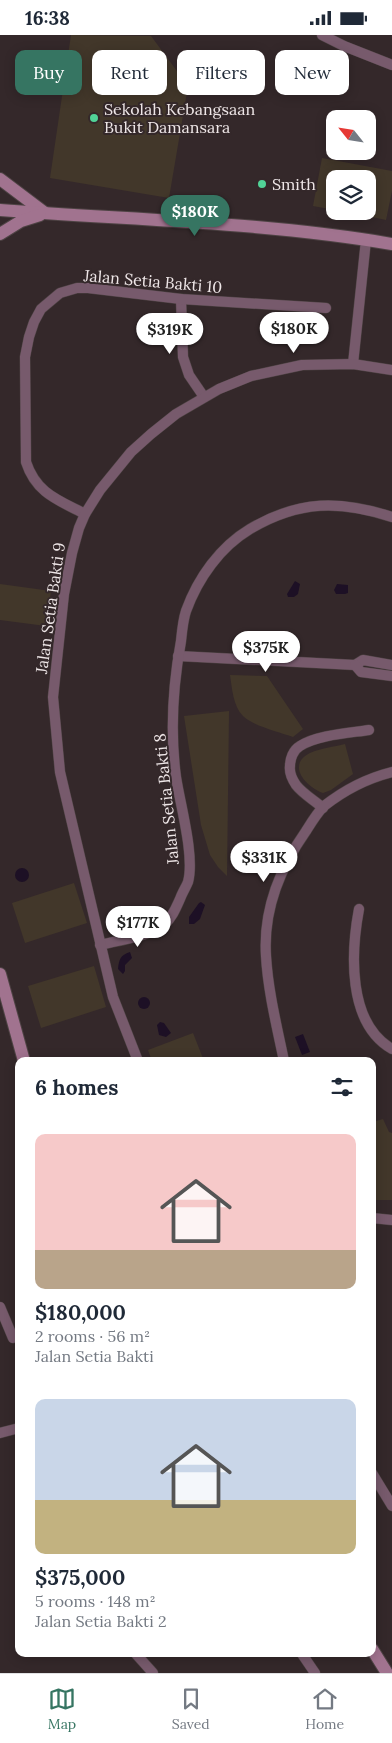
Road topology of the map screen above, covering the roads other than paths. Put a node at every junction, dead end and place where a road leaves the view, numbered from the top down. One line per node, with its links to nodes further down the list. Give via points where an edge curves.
1 (322, 35): 2 (street)
2 (392, 65)
3 (0, 179): 5 (street)
4 (0, 210): 5 (street)
5 (45, 213): 6 (street, via 21,221); 7 (street, via 244,227)
6 (0, 234)
7 (366, 240): 8 (street); 11 (street)
8 (392, 244)
9 (181, 299): 10 (street, Jalan Setia Bakti 10); 13 (street, via 182,357 189,375); 14 (street, Jalan Setia Bakti 10, via 77,288 50,300 40,309 34,322 25,357 26,463 38,486 48,495)
10 (326, 308)
11 (353, 364): 12 (street, Jalan Setia Bakti 9); 13 (street, Jalan Setia Bakti 9, via 302,365 268,372 235,382)
12 (392, 370)
13 (204, 397): 14 (street, Jalan Setia Bakti 9, via 176,414 131,452 112,473)
14 (85, 514): 24 (street, Jalan Setia Bakti 9, via 67,575 53,697 60,772)
15 (392, 517): 16 (street, Jalan Setia Bakti 8, via 354,506 318,506 284,512 242,534 221,552 200,579 185,612)
16 (178, 656): 17 (street); 24 (street, Jalan Setia Bakti 8, via 172,735 189,854 188,881 165,925 156,931)
17 (355, 665): 18 (street, via 363,660); 19 (street, via 361,672)
18 (392, 665)
19 (392, 676)
20 (369, 730): 22 (street, via 319,739 299,746 295,751 290,763 293,781)
21 (392, 772): 22 (street, via 362,783)
22 (323, 808): 30 (street, via 288,861 267,916 266,956)
23 (358, 909): 27 (street, via 353,963 362,1013 380,1042)
24 (100, 945): 29 (street, Jalan Setia Bakti 9, via 113,997)
25 (0, 974): 26 (street)
26 (3, 995): 28 (street)
27 (392, 1049)
28 (23, 1057)
29 (136, 1057)
30 (283, 1057)
31 (376, 1218): 32 (street)
32 (392, 1220)
33 (0, 1307): 34 (street)
34 (12, 1338)
35 (15, 1429): 36 (street)
36 (0, 1433)
37 (376, 1480): 38 (street)
38 (392, 1506)
39 (376, 1655): 44 (street)
40 (139, 1657): 42 (street)
41 (304, 1657): 43 (street)
42 (153, 1673)
43 (315, 1673)
44 (387, 1673)

